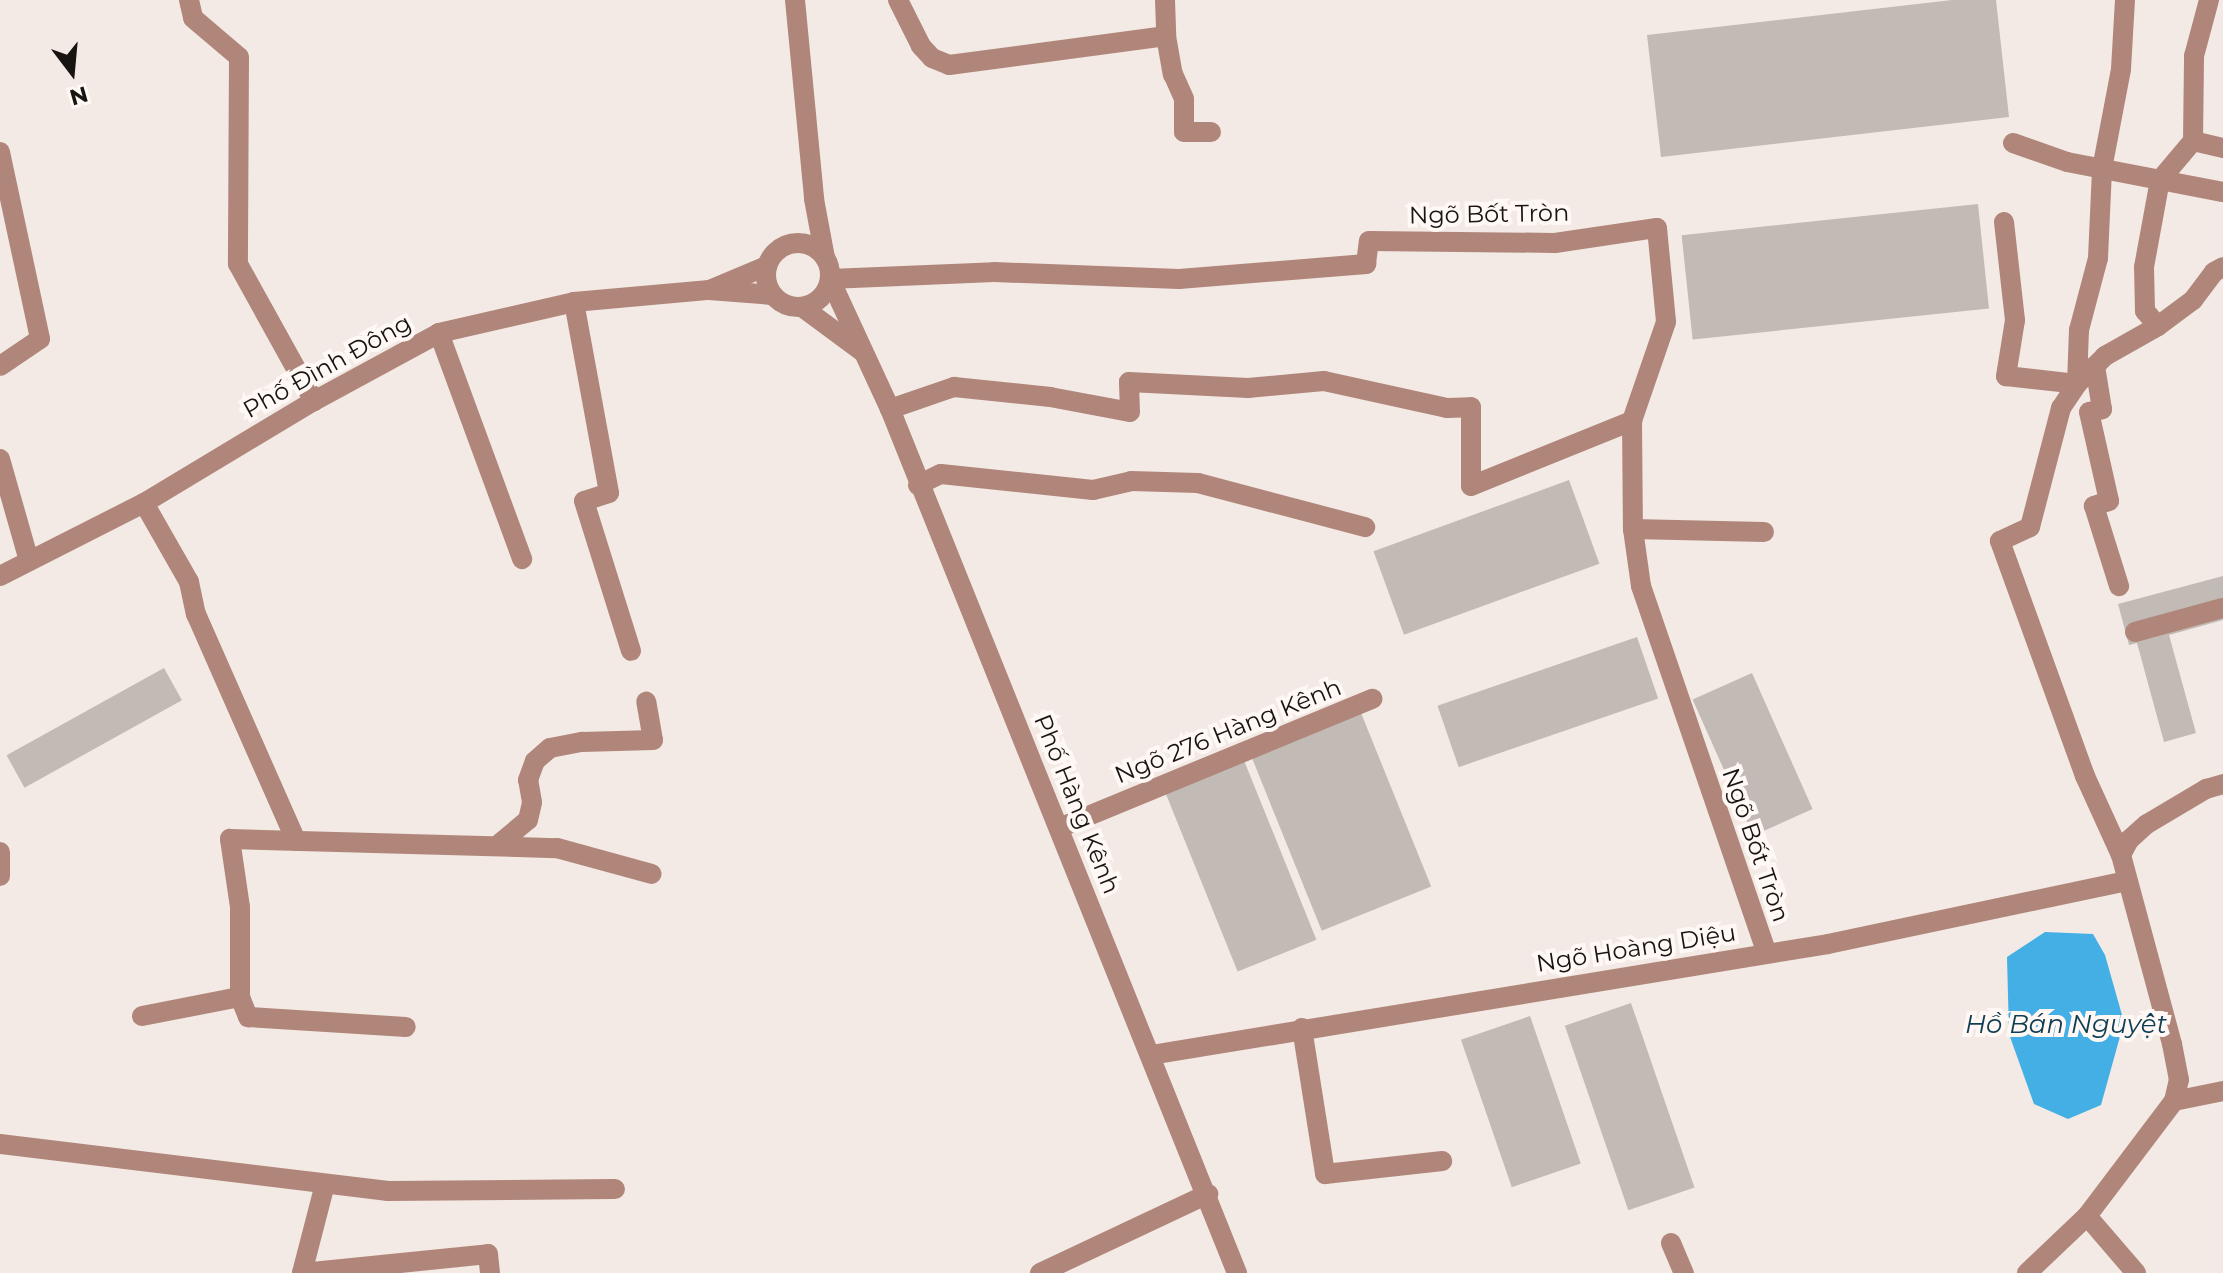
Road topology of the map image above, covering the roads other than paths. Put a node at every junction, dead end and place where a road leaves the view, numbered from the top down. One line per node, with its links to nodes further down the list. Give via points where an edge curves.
1 (189, 0): 33 (street, via 193,18 239,57 238,264)
2 (778, 0): 7 (street)
3 (898, 0): 8 (street, via 921,46 949,65)
4 (1165, 0): 8 (street)
5 (2125, 0): 14 (street, via 2121,69)
6 (2209, 0): 10 (street, via 2194,56)
7 (796, 8): 17 (street, Phố Hàng Kênh)
8 (1166, 36): 9 (street, via 1184,99 1184,132)
9 (1211, 132)
10 (2193, 141): 12 (street); 15 (street)
11 (2013, 143): 14 (street)
12 (2223, 148)
13 (0, 152): 30 (street, via 40,339)
14 (2102, 169): 15 (street); 32 (street, via 2098,258 2079,330)
15 (2160, 180): 16 (street); 27 (street, via 2144,267 2145,311)
16 (2223, 192)
17 (814, 199): 19 (street); 22 (street, Phố Hàng Kênh)
18 (2004, 222): 32 (street, via 2015,320 2006,376)
19 (799, 243): 20 (street, via 779,249); 22 (street, via 809,245)
20 (767, 266): 23 (street, Phố Đình Đông); 24 (street)
21 (2223, 267): 27 (street, via 2193,300)
22 (828, 269): 26 (street, via 820,298); 29 (street, Phố Hàng Kênh); 35 (street, Ngõ Bốt Tròn, via 1179,279 1366,264 1369,241 1555,243 1657,228 1666,322)
23 (709, 290): 24 (street, Phố Đình Đông); 25 (street, Phố Đình Đông)
24 (773, 295): 26 (street)
25 (574, 302): 28 (street, Phố Đình Đông); 48 (street, via 609,493 584,501)
26 (802, 307): 29 (street, Phố Hàng Kênh)
27 (2158, 326): 31 (street)
28 (439, 333): 33 (street, Phố Đình Đông); 42 (street)
29 (866, 355): 34 (street, Phố Hàng Kênh)
30 (0, 366)
31 (2095, 366): 32 (street); 45 (street, via 2102,409 2089,412 2109,501 2094,506)
32 (2077, 384): 56 (street, via 2061,408 2030,527 2000,541 2085,776)
33 (314, 401): 38 (street, Phố Đình Đông)
34 (890, 409): 35 (street, via 954,387 1130,412 1129,382 1248,388 1324,381 1447,408 1471,407 1471,486); 37 (street, Phố Hàng Kênh)
35 (1632, 421): 40 (street, Ngõ Bốt Tròn)
36 (0, 459): 43 (street)
37 (918, 485): 39 (street, via 941,474 1093,490 1131,481 1198,483); 52 (street, Phố Hàng Kênh)
38 (144, 503): 43 (street, Phố Đình Đông); 53 (street, via 189,582 196,614)
39 (1365, 527)
40 (1633, 529): 41 (street); 60 (street, Ngõ Bốt Tròn, via 1641,586)
41 (1764, 532)
42 (522, 559)
43 (29, 561): 44 (street, Phố Đình Đông)
44 (0, 576)
45 (2119, 586)
46 (2223, 608): 47 (street)
47 (2135, 632)
48 (631, 651)
49 (1372, 699): 52 (street, Ngõ 276 Hàng Kênh)
50 (646, 702): 54 (street, via 653,740 582,742 550,748 535,761 528,780 528,820)
51 (2223, 784): 56 (street, via 2147,824)
52 (1059, 828): 65 (street, Phố Hàng Kênh)
53 (296, 841): 54 (street); 61 (street, via 230,839 240,907)
54 (498, 845): 57 (street, via 557,848)
55 (0, 852): 58 (street)
56 (2121, 855): 59 (street)
57 (652, 874)
58 (0, 876)
59 (2127, 881): 60 (street, Ngõ Hoàng Diệu); 67 (street, via 2172,1044 2179,1080)
60 (1767, 953): 64 (street, Ngõ Hoàng Diệu)
61 (240, 997): 62 (street); 63 (street, via 248,1017)
62 (142, 1016)
63 (406, 1027)
64 (1302, 1028): 65 (street, Ngõ Hoàng Diệu); 69 (street, via 1325,1174)
65 (1151, 1055): 72 (street, Phố Hàng Kênh)
66 (2223, 1091): 67 (street)
67 (2174, 1101): 73 (street)
68 (0, 1144): 70 (street)
69 (1442, 1161)
70 (325, 1184): 71 (street, via 388,1191); 75 (street, via 302,1273 488,1254)
71 (615, 1189)
72 (1208, 1194): 76 (street); 77 (street, Phố Hàng Kênh)
73 (2087, 1216): 79 (street); 80 (street)
74 (1671, 1243): 78 (street)
75 (490, 1273)
76 (1040, 1273)
77 (1237, 1273)
78 (1684, 1273)
79 (2027, 1273)
80 (2136, 1273)

